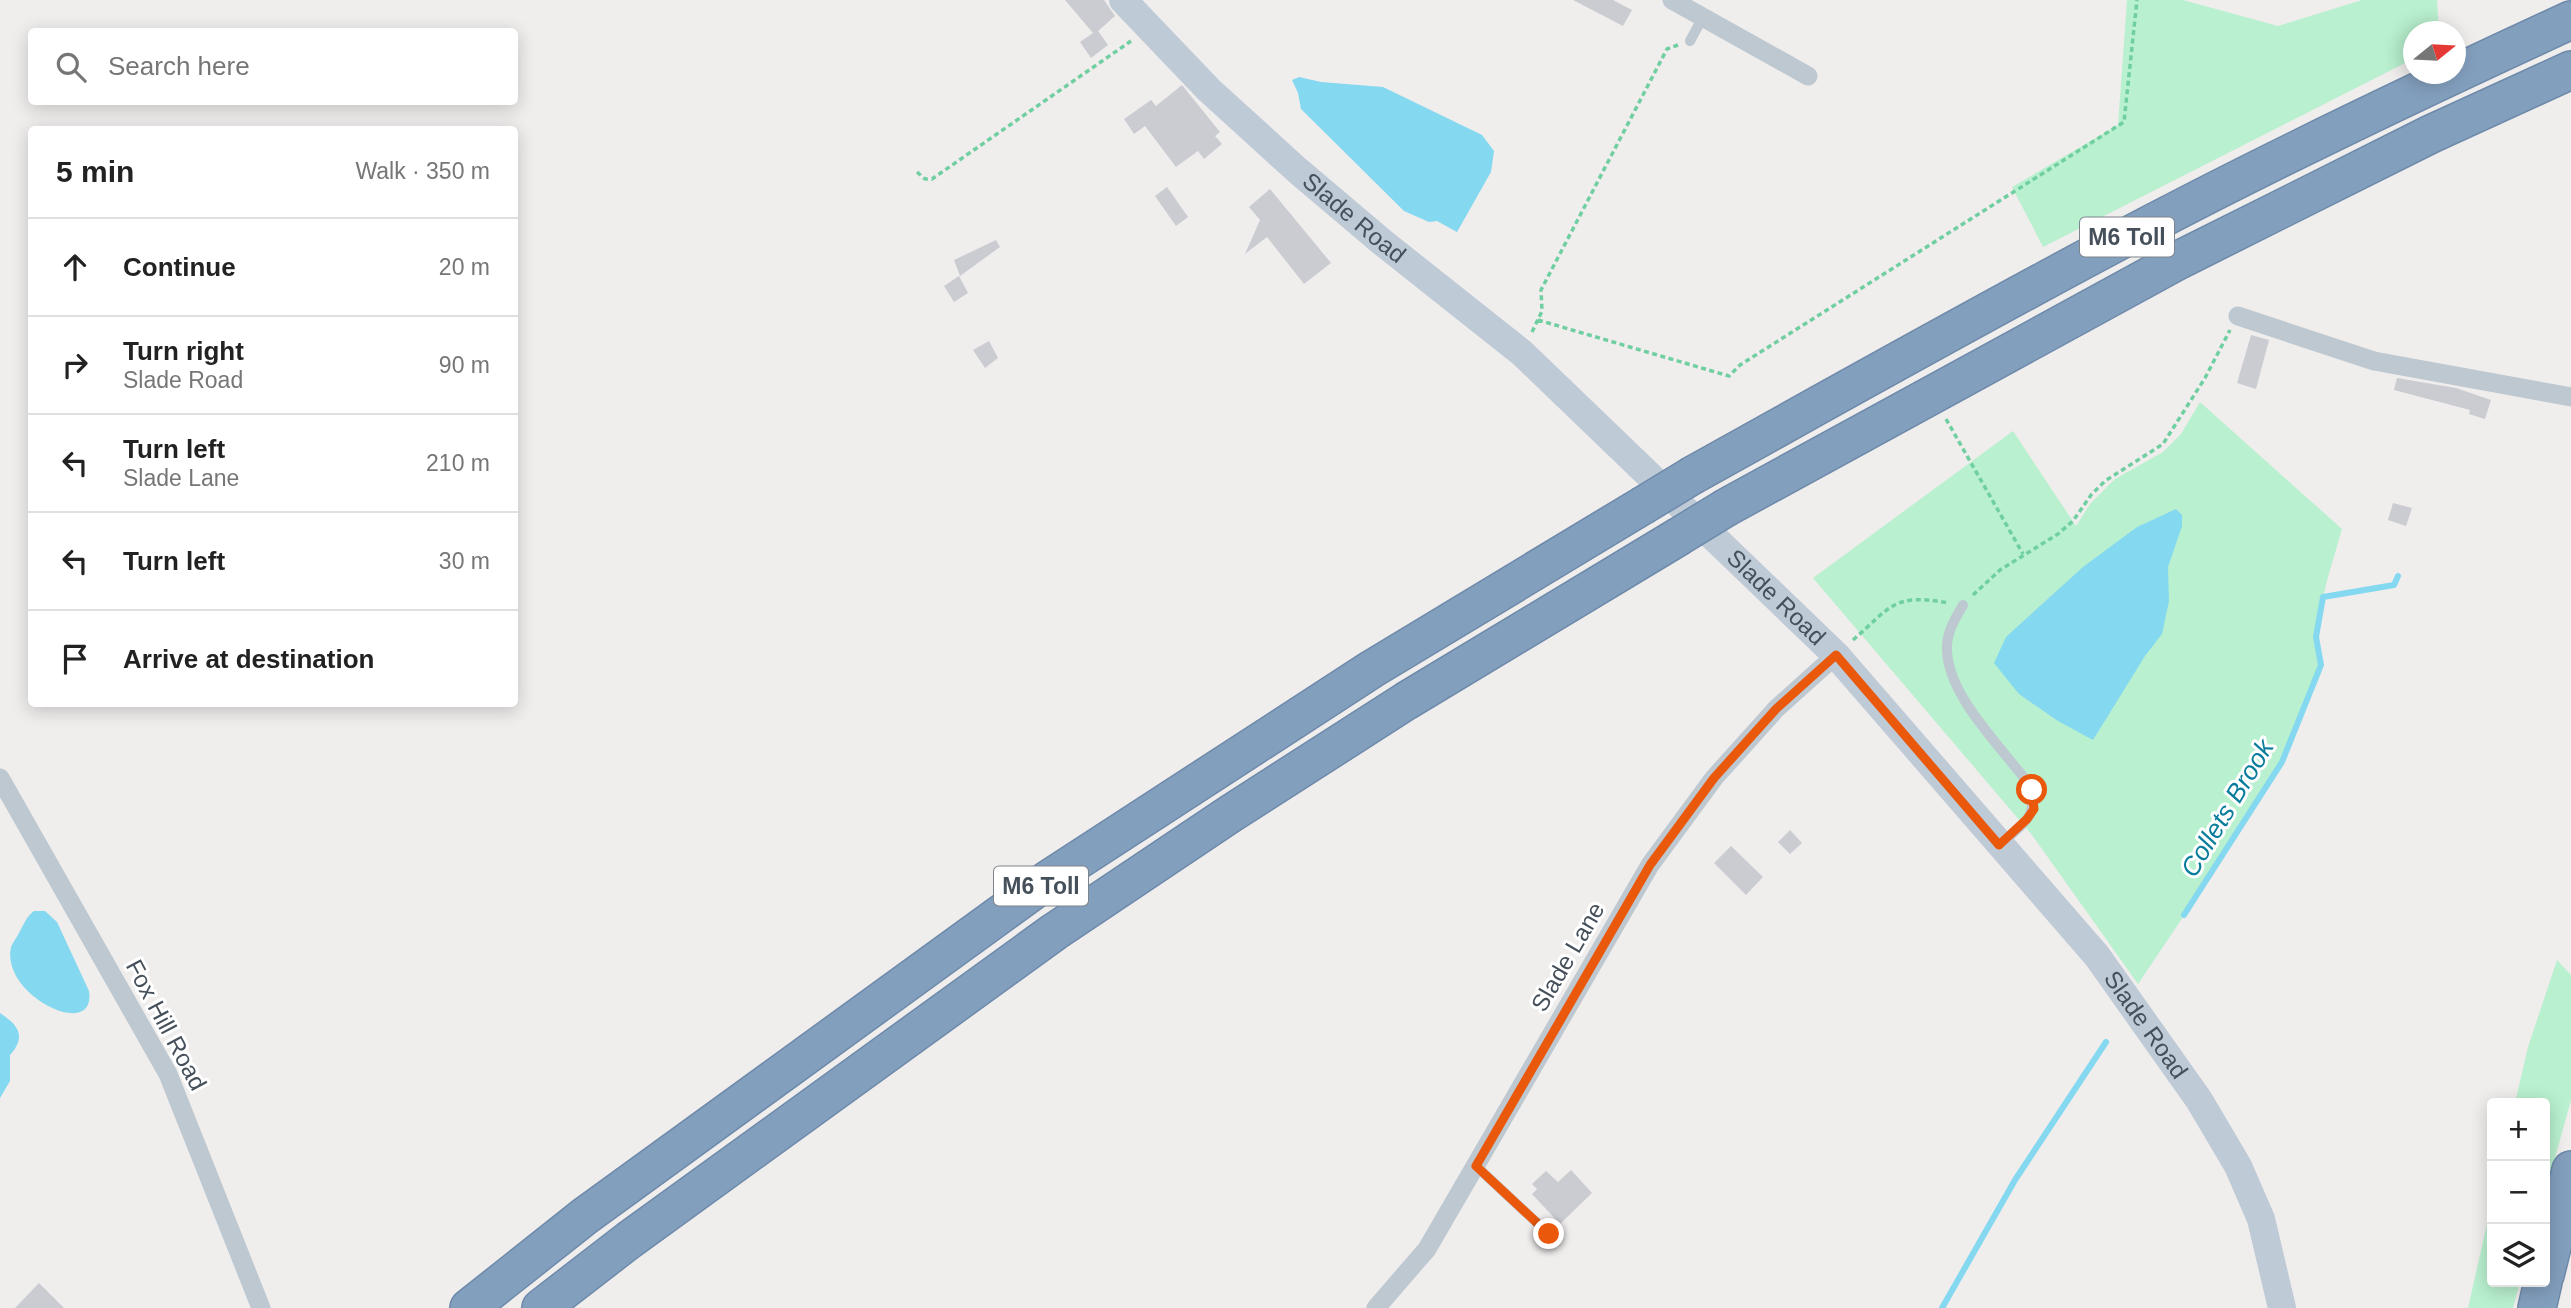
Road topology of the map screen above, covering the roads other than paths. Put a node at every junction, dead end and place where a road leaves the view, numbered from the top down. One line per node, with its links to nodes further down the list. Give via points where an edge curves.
1 (1124, 0): 11 (main road, Slade Road, via 1209,90 1297,170 1522,353)
2 (1672, 0): 3 (street)
3 (1703, 17): 5 (lane); 7 (street)
4 (2571, 20): 20 (highway, M6 Toll, bridge, via 2154,223 1884,368 1693,475 1372,669 1049,880 584,1216)
5 (1690, 41)
6 (2571, 70): 21 (highway, M6 Toll, bridge, via 2179,260 1727,507 1406,701 1054,932 640,1231)
7 (1808, 76)
8 (2238, 316): 9 (street, via 2375,361)
9 (2571, 397)
10 (1963, 605): 13 (lane, via 1951,626 1947,650 1959,695 2032,790 2034,809)
11 (1836, 655): 13 (main road, Slade Road); 14 (street, Slade Lane, via 1776,709 1714,778 1650,865)
12 (0, 778): 19 (street, Fox Hill Road, via 168,1074)
13 (1999, 845): 23 (main road, Slade Road, via 2097,956 2199,1100 2238,1166 2261,1219)
14 (1476, 1166): 16 (lane); 22 (street, Slade Lane, via 1427,1250)
15 (2571, 1170): 17 (highway)
16 (1549, 1234)
17 (2550, 1255)
18 (2542, 1287): 24 (highway)
19 (261, 1308)
20 (469, 1308)
21 (541, 1308)
22 (1376, 1308)
23 (2282, 1308)
24 (2537, 1308)

